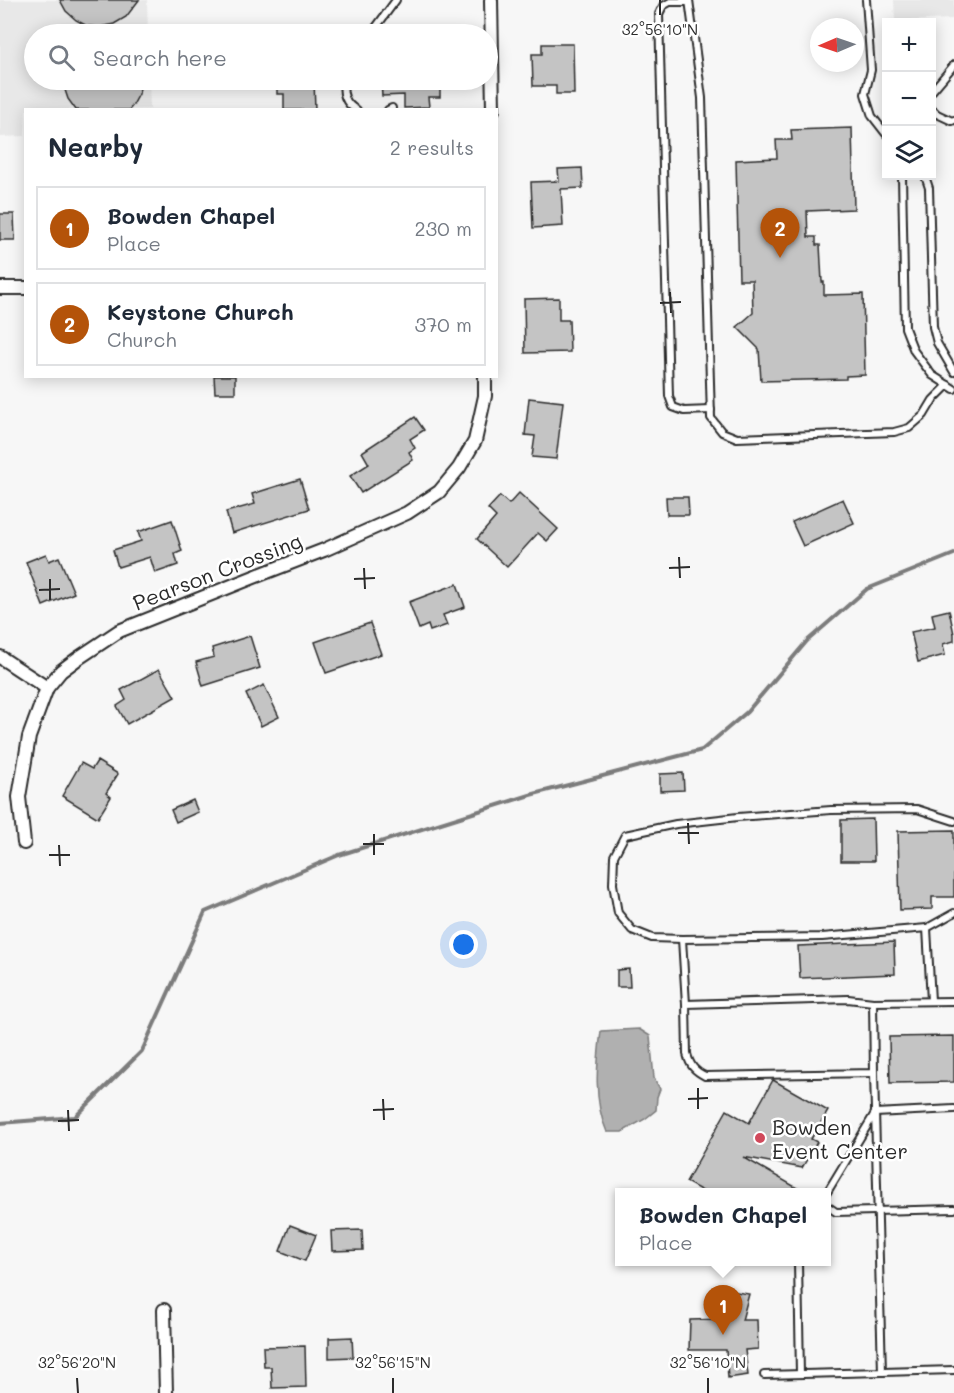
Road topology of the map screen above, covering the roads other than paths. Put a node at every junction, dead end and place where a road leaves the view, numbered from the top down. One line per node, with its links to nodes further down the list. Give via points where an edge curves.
1 (396, 0): 5 (lane)
2 (492, 0): 6 (street)
3 (866, 0): 15 (lane, via 871,70 865,94 872,116)
4 (689, 1): 23 (lane, via 702,98); 23 (lane, via 670,2 659,14 669,396 674,407 684,411)
5 (378, 24)
6 (492, 24)
7 (954, 65): 8 (lane)
8 (936, 86)
9 (344, 90): 11 (lane)
10 (493, 90): 12 (street)
11 (354, 108)
12 (493, 108)
13 (936, 112): 14 (lane)
14 (954, 120)
15 (882, 129)
16 (902, 180): 22 (lane, via 905,328 914,351 932,375)
17 (926, 180): 20 (lane, via 933,327 937,344)
18 (0, 288): 19 (street)
19 (24, 288)
20 (954, 372)
21 (485, 378): 25 (street, Pearson Crossing, via 475,441 439,492 407,513 324,550 119,631 61,671)
22 (951, 387): 23 (lane, via 933,400 909,428 894,432 737,438 722,432 711,418)
23 (711, 410)
24 (0, 657): 25 (street)
25 (47, 688): 27 (street, Pearson Crossing, via 29,737 21,787)
26 (954, 821): 30 (lane, via 917,809 831,810 717,819 625,835 614,856 618,913 632,930 652,938)
27 (24, 843)
28 (954, 913): 29 (lane)
29 (927, 928): 30 (lane, via 822,937); 31 (lane)
30 (682, 939): 34 (lane)
31 (931, 1001): 32 (lane); 33 (lane)
32 (954, 1001)
33 (873, 1002): 34 (lane, via 848,999); 35 (lane)
34 (686, 1004): 35 (lane, via 687,1054 692,1068 705,1076)
35 (874, 1073): 37 (lane)
36 (954, 1109): 37 (lane)
37 (875, 1113): 38 (lane); 41 (lane)
38 (830, 1188)
39 (831, 1208): 41 (lane, via 836,1212)
40 (954, 1209): 41 (lane)
41 (878, 1211): 45 (lane)
42 (798, 1266): 46 (lane)
43 (164, 1310): 48 (street)
44 (954, 1370): 45 (lane)
45 (882, 1372): 46 (lane)
46 (800, 1374): 47 (lane)
47 (764, 1375)
48 (166, 1393)

